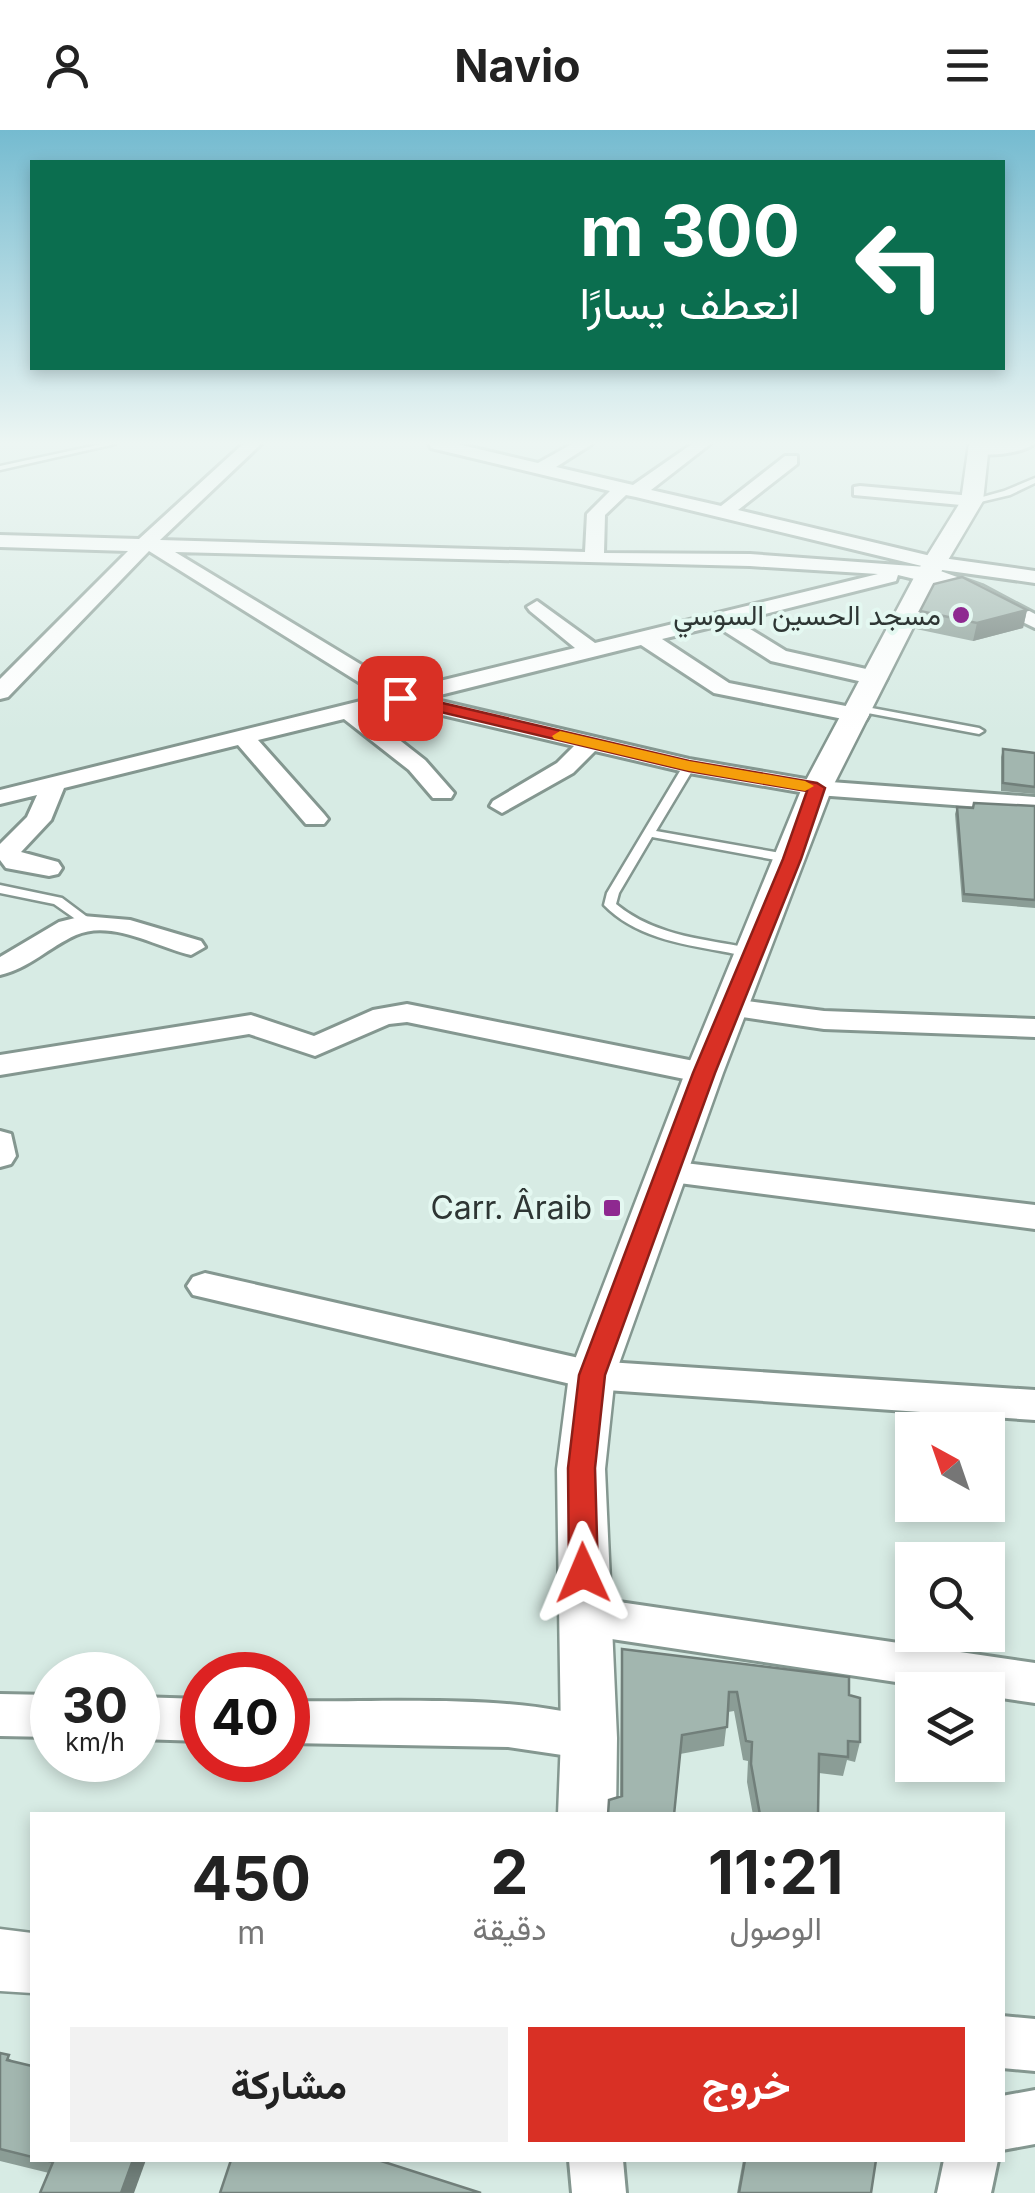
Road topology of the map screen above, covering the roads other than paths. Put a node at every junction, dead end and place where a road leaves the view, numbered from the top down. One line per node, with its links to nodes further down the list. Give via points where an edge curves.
1 (6, 540): 6 (street)
2 (155, 540): 6 (street)
3 (595, 540): 7 (street)
4 (824, 540): 8 (street)
5 (945, 540): 8 (street)
6 (148, 547): 7 (street); 16 (street); 17 (street)
7 (594, 558): 8 (street)
8 (925, 569): 9 (street); 11 (street); 12 (street); 15 (street)
9 (1035, 577)
10 (537, 607): 14 (street)
11 (722, 621): 13 (street); 15 (street, via 779,656)
12 (1035, 622)
13 (647, 639): 14 (street); 19 (street, via 722,688)
14 (593, 652): 17 (street)
15 (876, 678): 19 (street)
16 (0, 692)
17 (400, 698): 18 (street); 22 (street)
18 (348, 711): 21 (street); 26 (street)
19 (859, 712): 20 (lane); 25 (street)
20 (979, 731)
21 (244, 737): 24 (street); 30 (street)
22 (590, 743): 23 (street); 29 (street, via 565,768)
23 (689, 766): 25 (street); 31 (lane)
24 (54, 784): 27 (street); 32 (street, via 47,807)
25 (817, 788): 28 (street); 33 (street)
26 (442, 793)
27 (0, 797)
28 (1035, 804)
29 (502, 806)
30 (315, 820)
31 (650, 833): 33 (lane); 38 (lane, via 610,905 634,923)
32 (4, 856): 34 (street)
33 (792, 859): 38 (street)
34 (49, 868)
35 (0, 889): 36 (lane, via 58,901)
36 (88, 922): 37 (street); 39 (street)
37 (192, 947)
38 (754, 953): 40 (street)
39 (0, 967)
40 (732, 1008): 41 (street, via 824,1020); 43 (street)
41 (1035, 1028)
42 (0, 1065): 43 (street, via 251,1024 314,1047 383,1016 407,1014)
43 (704, 1073): 46 (street)
44 (0, 1142): 45 (street)
45 (0, 1156)
46 (668, 1172): 47 (street); 49 (street)
47 (1035, 1217)
48 (205, 1286): 49 (street)
49 (592, 1375): 50 (street); 51 (street, via 581,1468)
50 (1035, 1405)
51 (586, 1616): 52 (street); 56 (street)
52 (1035, 1683)
53 (0, 1715): 54 (street)
54 (30, 1716)
55 (310, 1722): 56 (street, via 508,1726)
56 (589, 1738): 57 (street)
57 (587, 1812)
58 (0, 1960): 59 (street)
59 (30, 1964)
60 (1005, 2042): 61 (street)
61 (1035, 2045)
62 (1035, 2117): 63 (street)
63 (1005, 2122)
64 (596, 2162): 66 (street)
65 (971, 2162): 67 (street)
66 (599, 2193)
67 (964, 2193)

